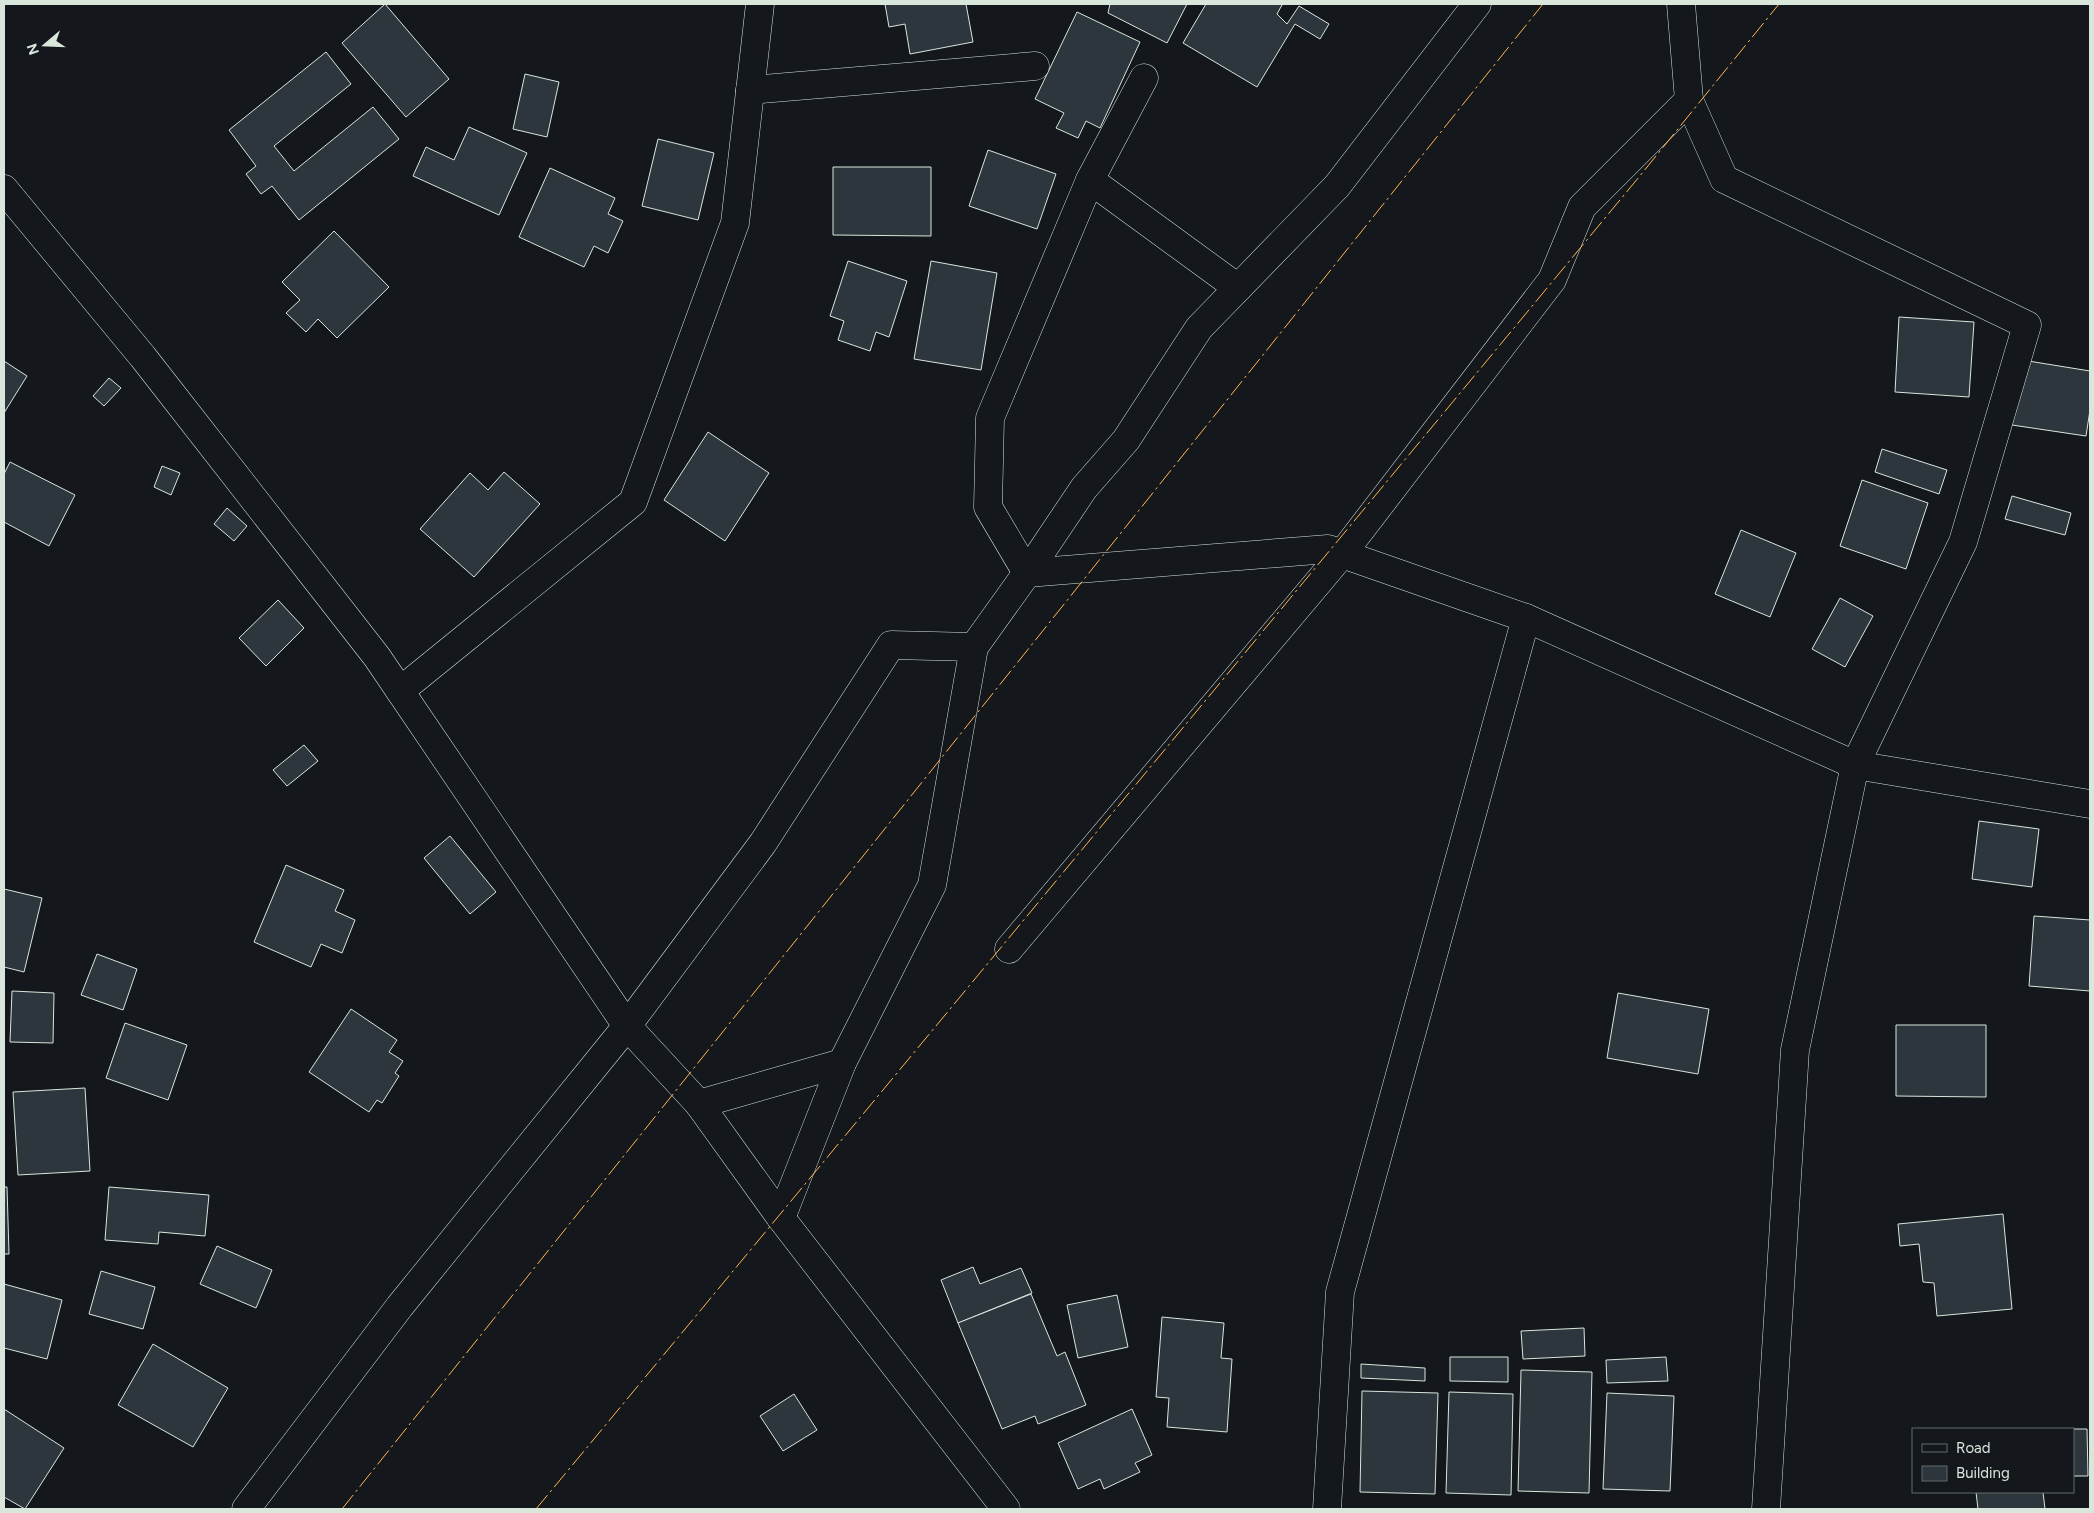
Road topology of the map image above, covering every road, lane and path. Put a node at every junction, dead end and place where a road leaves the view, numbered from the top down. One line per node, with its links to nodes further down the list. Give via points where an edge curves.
1 (760, 4): 6 (street)
2 (1477, 4): 10 (street, via 1337,186)
3 (1681, 4): 7 (street)
4 (1035, 66): 6 (street)
5 (1144, 78): 8 (street)
6 (750, 90): 15 (street, via 735,223 633,502)
7 (1689, 100): 11 (street, via 1582,207 1552,280); 16 (street, via 1724,179 2027,325 1962,542)
8 (1090, 180): 10 (street); 12 (street, via 990,418 988,507)
9 (4, 189): 15 (street, via 143,357 377,657)
10 (1238, 288): 12 (street, via 1200,328 1126,440 1084,488)
11 (1342, 554): 12 (street, via 1328,549); 13 (street); 18 (street)
12 (1027, 573): 14 (street)
13 (1526, 618): 16 (street); 25 (street, via 1340,1292)
14 (974, 647): 19 (street, via 891,646 763,843); 20 (street, via 932,885)
15 (400, 691): 19 (street)
16 (1855, 765): 17 (street); 26 (street, via 1795,1050)
17 (2090, 804)
18 (1009, 949)
19 (627, 1026): 21 (street); 23 (street, via 400,1306)
20 (842, 1063): 21 (street); 22 (street)
21 (699, 1104): 22 (street)
22 (781, 1218): 24 (street)
23 (246, 1509)
24 (1006, 1509)
25 (1327, 1509)
26 (1766, 1509)

